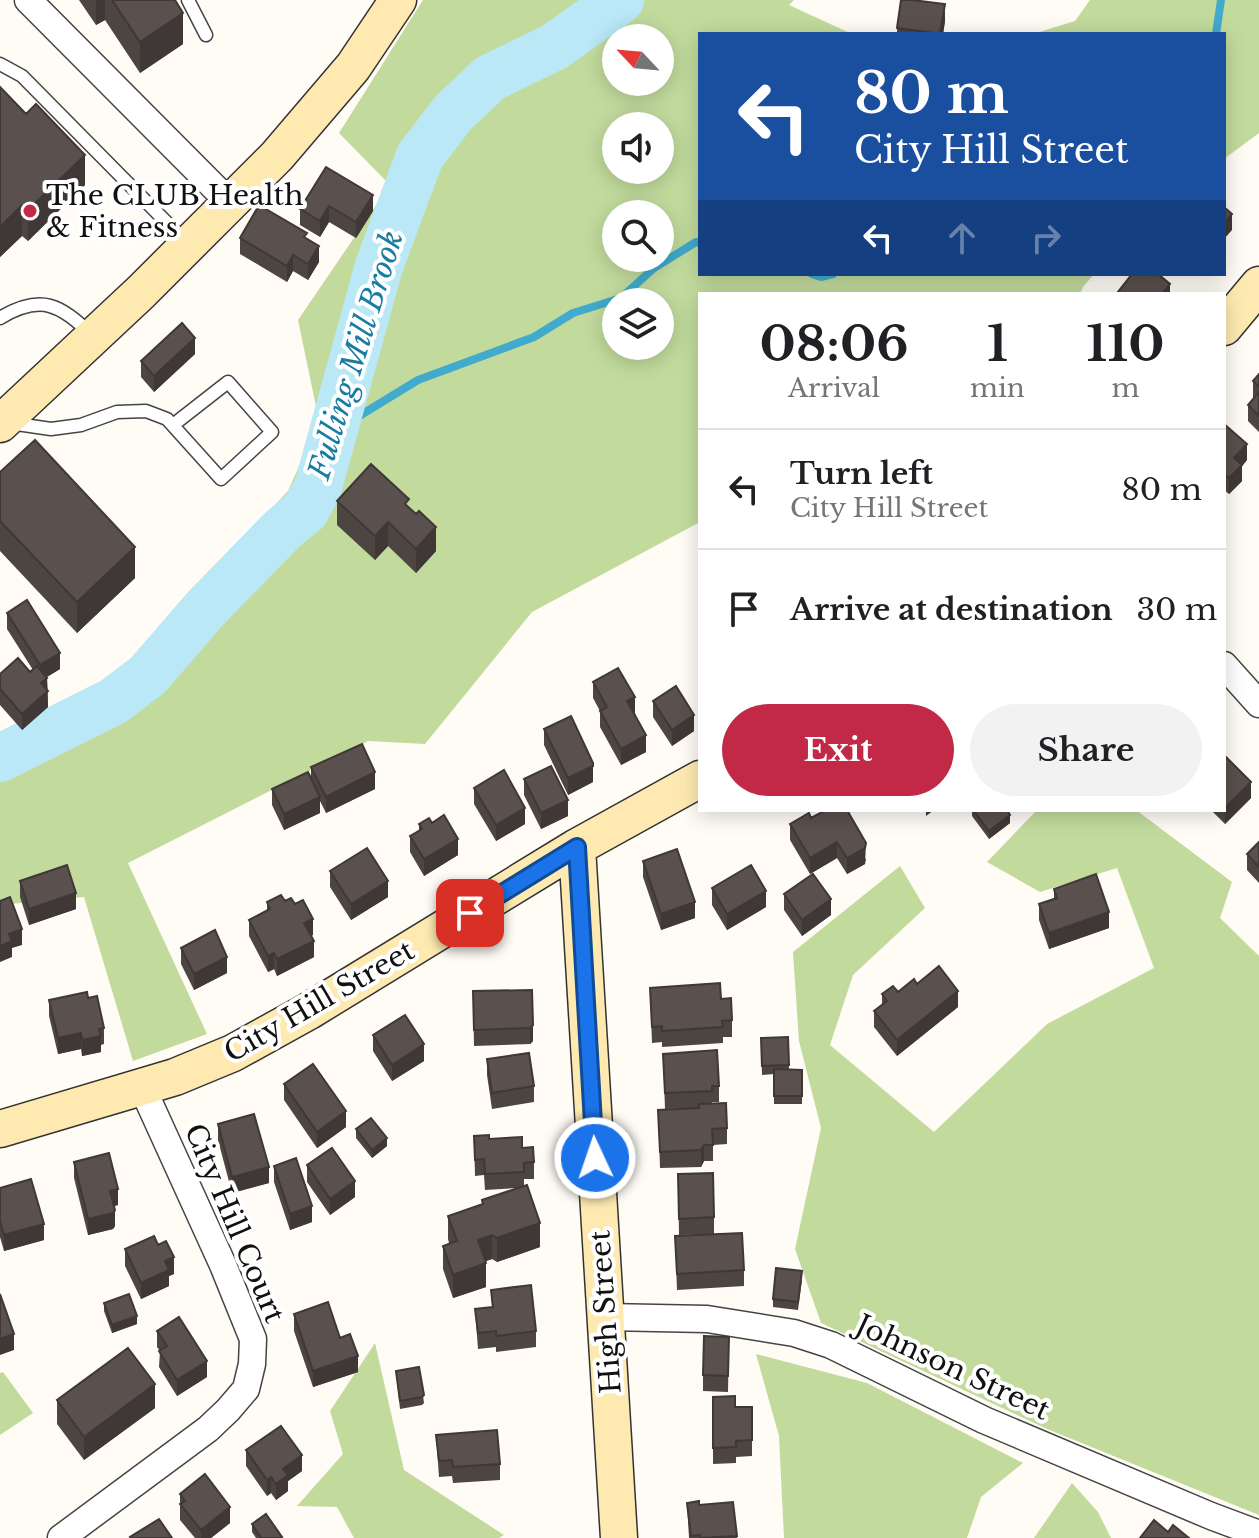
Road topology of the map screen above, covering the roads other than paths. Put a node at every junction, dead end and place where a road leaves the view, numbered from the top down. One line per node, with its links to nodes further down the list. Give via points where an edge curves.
1 (188, 0): 4 (lane)
2 (398, 0): 6 (street, via 326,100)
3 (38, 3): 6 (street)
4 (206, 35)
5 (0, 64): 7 (lane, via 22,76)
6 (231, 204): 7 (street)
7 (188, 244): 11 (street)
8 (1259, 285): 10 (street)
9 (0, 318): 11 (lane, via 26,306 44,305 62,310)
10 (1226, 325)
11 (94, 337): 12 (street)
12 (1, 423): 13 (lane, via 51,429 117,412 146,411)
13 (173, 425): 13 (lane, via 221,479 272,432 228,382)
14 (1226, 667): 15 (street)
15 (1259, 704)
16 (698, 780): 17 (street, City Hill Street)
17 (577, 847): 18 (street, City Hill Street, via 233,1053); 20 (street, High Street)
18 (142, 1087): 19 (street, City Hill Street); 22 (street, City Hill Court, via 253,1339 252,1364 246,1389 208,1429)
19 (0, 1129)
20 (605, 1317): 21 (street, Johnson Street, via 707,1319 794,1333 831,1345 984,1420); 23 (street, High Street)
21 (1259, 1534)
22 (61, 1538)
23 (619, 1538)

